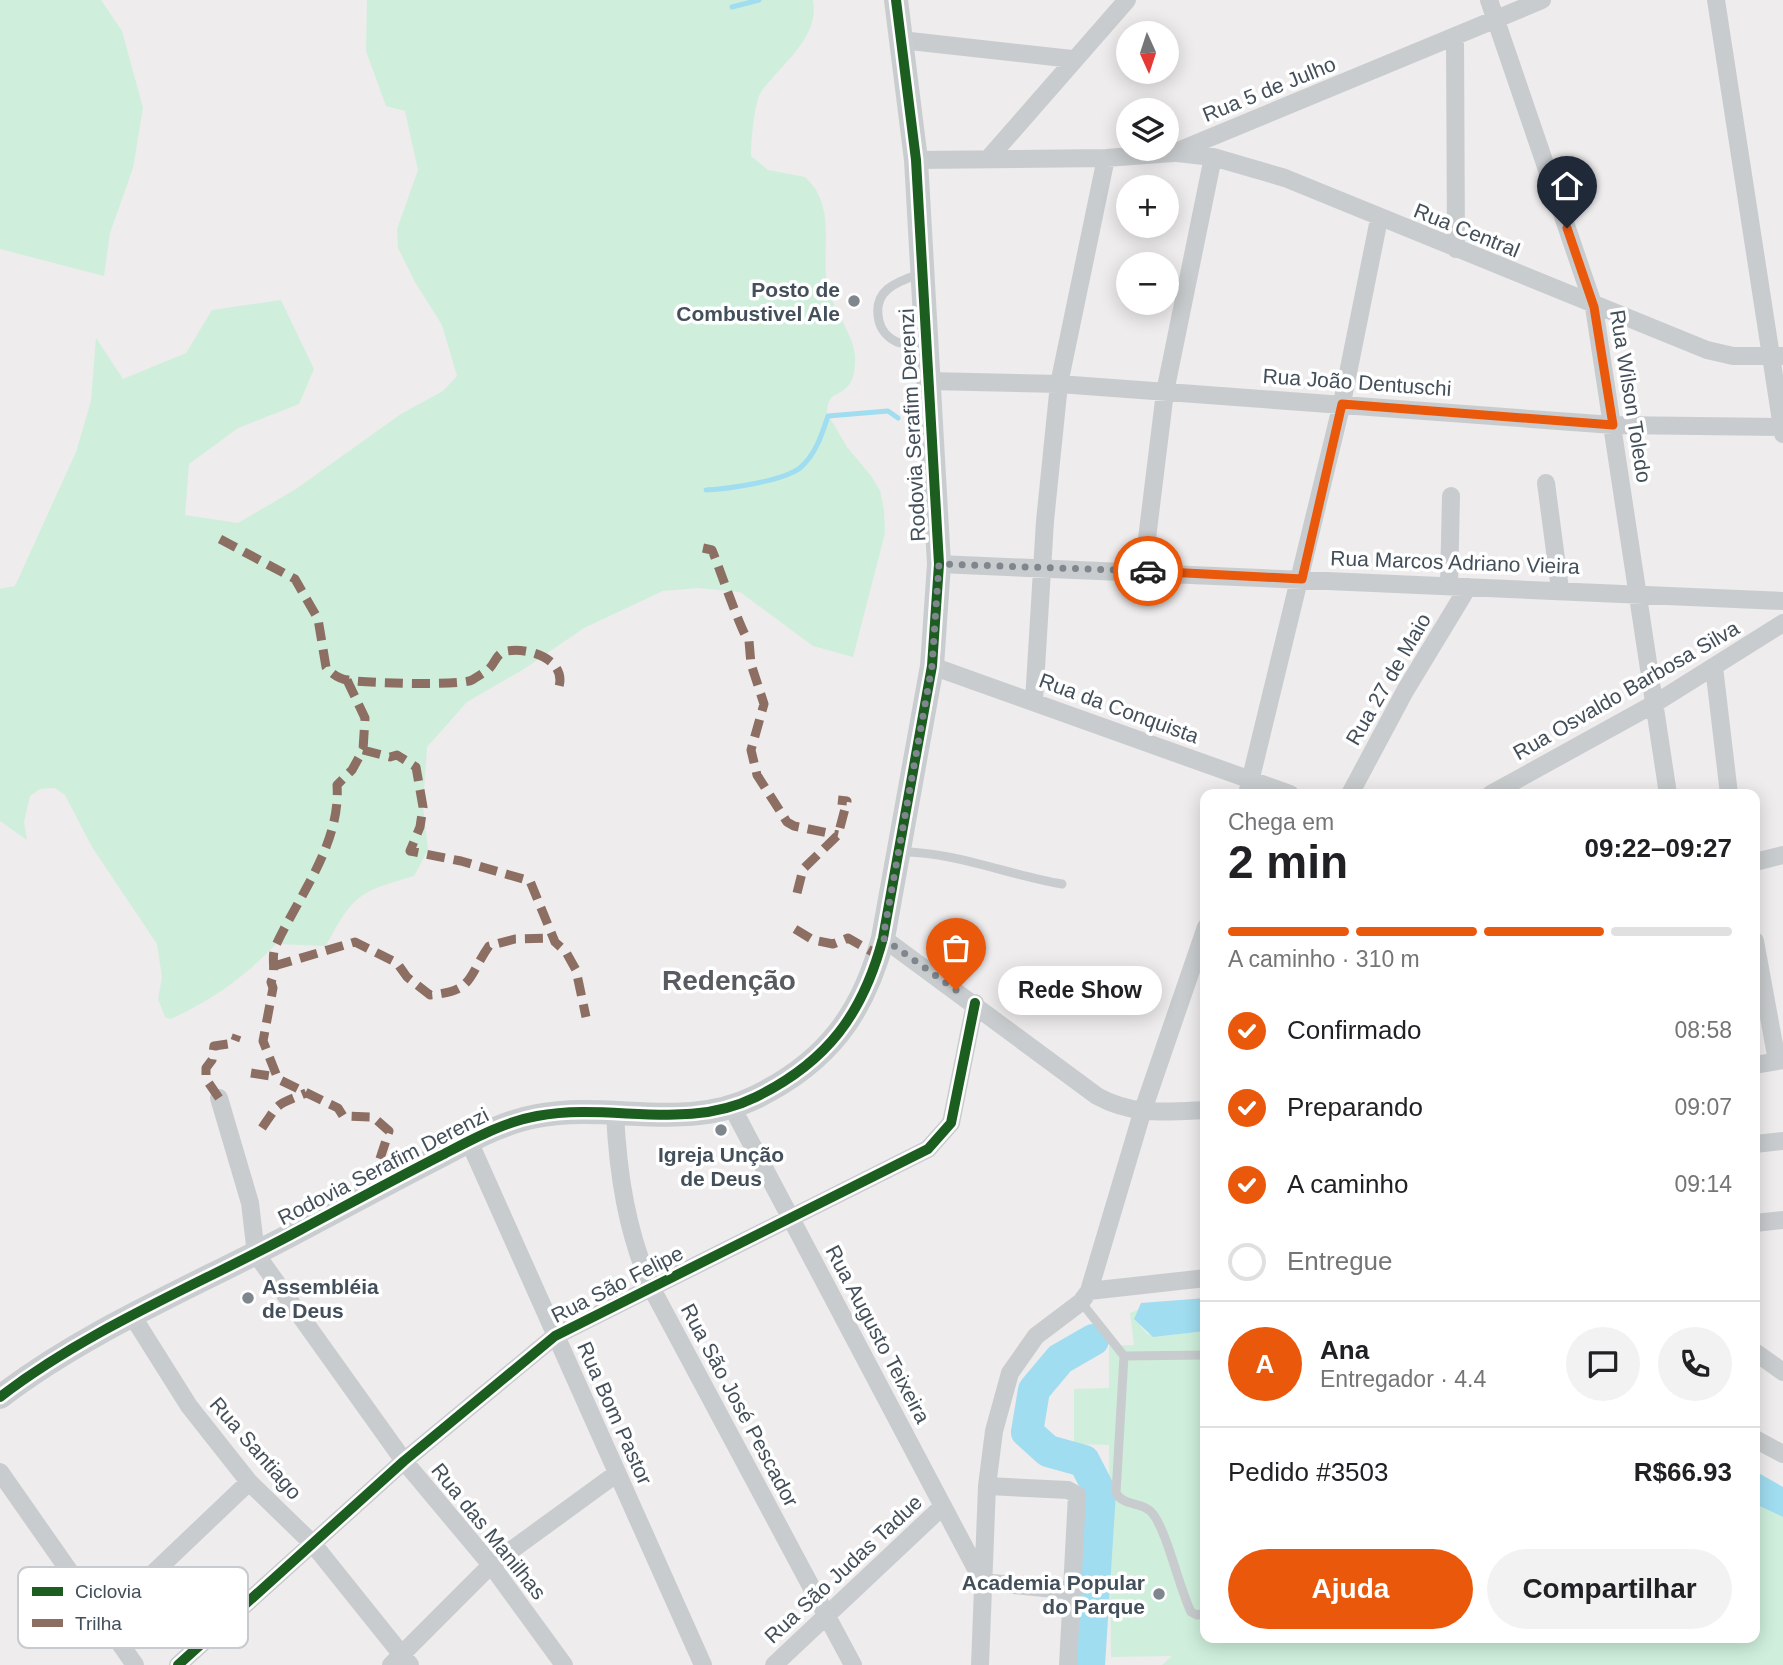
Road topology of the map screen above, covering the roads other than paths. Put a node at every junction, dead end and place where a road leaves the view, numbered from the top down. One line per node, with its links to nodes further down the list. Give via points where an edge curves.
1 (896, 0): 8 (main road, Rodovia Serafim Derenzi)
2 (1127, 0): 9 (street)
3 (1489, 0): 6 (street, Rua Wilson Toledo)
4 (1542, 0): 6 (street, Rua 5 de Julho)
5 (1716, 0): 22 (street)
6 (1496, 18): 7 (street, Rua 5 de Julho); 20 (street, Rua Wilson Toledo)
7 (1455, 37): 10 (street, Rua 5 de Julho); 18 (street)
8 (901, 40): 9 (street); 16 (main road, Rodovia Serafim Derenzi)
9 (1072, 59): 15 (street)
10 (1179, 151)
11 (1179, 154): 14 (street, Rua Central)
12 (1116, 157): 13 (street, Rua 5 de Julho)
13 (1106, 158): 15 (street, Rua 5 de Julho); 24 (street)
14 (1213, 158): 17 (street, Rua Central, via 1285,178); 25 (street)
15 (988, 159): 16 (street, Rua 5 de Julho)
16 (916, 160): 19 (main road, Rodovia Serafim Derenzi)
17 (1379, 219): 18 (street, Rua Central); 26 (street)
18 (1456, 249): 20 (street, Rua Central)
19 (922, 274): 21 (main road, Rodovia Serafim Derenzi); 21 (lane, via 887,288 877,303 880,327 888,336 898,342)
20 (1594, 307): 22 (street, Rua Central, via 1707,350); 27 (street, Rua Wilson Toledo)
21 (926, 344): 23 (main road, Rodovia Serafim Derenzi)
22 (1778, 357): 28 (street)
23 (929, 381): 24 (street, Rua João Dentuschi); 31 (main road, Rodovia Serafim Derenzi)
24 (1059, 384): 25 (street, Rua João Dentuschi); 32 (street)
25 (1165, 392): 26 (street, Rua João Dentuschi); 33 (street)
26 (1342, 404): 27 (street, Rua João Dentuschi); 34 (street)
27 (1613, 425): 28 (street, Rua João Dentuschi); 37 (street, Rua Wilson Toledo)
28 (1782, 430)
29 (1546, 483): 36 (street)
30 (1451, 496): 35 (street)
31 (939, 564): 32 (street, Rua Marcos Adriano Vieira); 40 (main road, Rodovia Serafim Derenzi)
32 (1042, 566): 33 (street, Rua Marcos Adriano Vieira); 42 (street)
33 (1143, 571): 34 (street, Rua Marcos Adriano Vieira)
34 (1302, 579): 35 (street, Rua Marcos Adriano Vieira); 44 (street)
35 (1458, 587): 36 (street, Rua Marcos Adriano Vieira); 45 (street, Rua 27 de Maio)
36 (1560, 589): 37 (street, Rua Marcos Adriano Vieira)
37 (1637, 593): 38 (street, Rua Marcos Adriano Vieira); 43 (street, Rua Wilson Toledo)
38 (1783, 601)
39 (1783, 623): 41 (street, Rua Osvaldo Barbosa Silva)
40 (932, 666): 42 (street, Rua da Conquista); 49 (main road, Rodovia Serafim Derenzi)
41 (1714, 667): 43 (street, Rua Osvaldo Barbosa Silva); 48 (street)
42 (1034, 701): 44 (street, Rua da Conquista)
43 (1654, 704): 46 (street, Rua Osvaldo Barbosa Silva); 47 (street, Rua Wilson Toledo)
44 (1249, 788)
45 (1353, 789)
46 (1500, 789)
47 (1667, 789)
48 (1728, 789)
49 (899, 852): 52 (lane, via 993,865); 53 (main road, Rodovia Serafim Derenzi)
50 (1783, 855): 51 (street)
51 (1760, 861)
52 (1062, 884)
53 (883, 938): 56 (street); 60 (main road, Rodovia Serafim Derenzi, via 870,981 825,1052 794,1076)
54 (1200, 944): 62 (street)
55 (1760, 965): 57 (street)
56 (975, 1003): 62 (street, via 1097,1096); 67 (street, Rua São Felipe, via 956,1107 944,1135 928,1149)
57 (1780, 1060): 58 (street)
58 (1760, 1064)
59 (219, 1098): 70 (street, via 250,1203)
60 (732, 1107): 63 (main road, Rodovia Serafim Derenzi, via 697,1115); 67 (street, Rua Augusto Teixeira)
61 (1200, 1110): 62 (street)
62 (1142, 1113): 73 (street)
63 (615, 1114): 64 (main road, Rodovia Serafim Derenzi, via 537,1116); 72 (street, Rua São José Pescador, via 621,1189 638,1258)
64 (469, 1141): 70 (main road, Rodovia Serafim Derenzi); 75 (street, Rua Bom Pastor)
65 (1783, 1141): 66 (street)
66 (1760, 1143)
67 (792, 1219): 72 (street, Rua São Felipe); 88 (street, Rua Augusto Teixeira)
68 (1783, 1220): 69 (street)
69 (1760, 1222)
70 (256, 1254): 74 (main road, Rodovia Serafim Derenzi); 83 (street, Rua das Manilhas)
71 (1200, 1279): 73 (street)
72 (651, 1287): 75 (street, Rua São Felipe); 98 (street, Rua São José Pescador)
73 (1085, 1296): 78 (lane); 87 (street, via 1036,1336 1010,1373 994,1431)
74 (133, 1317): 80 (main road, Rodovia Serafim Derenzi, via 71,1350); 86 (street, Rua Santiago, via 189,1406)
75 (555, 1336): 83 (street, Rua São Felipe); 85 (street, Rua Bom Pastor)
76 (1760, 1354): 79 (street)
77 (1200, 1355): 78 (lane)
78 (1124, 1356): 97 (lane, via 1116,1493 1156,1517 1191,1612)
79 (1782, 1365)
80 (0, 1397)
81 (1760, 1442): 82 (street)
82 (1783, 1454)
83 (404, 1461): 90 (street, Rua São Felipe); 91 (street, Rua das Manilhas)
84 (0, 1472): 92 (street)
85 (616, 1474): 91 (street); 105 (street, Rua Bom Pastor)
86 (249, 1482): 90 (street, Rua Santiago); 93 (street)
87 (987, 1486): 89 (street); 95 (street, via 1068,1490 1077,1495)
88 (945, 1512): 89 (street, via 963,1526 976,1528); 94 (street, Rua Augusto Teixeira); 98 (street, Rua São Judas Tadue)
89 (985, 1523): 94 (street)
90 (313, 1544): 96 (street, Rua São Felipe); 101 (street, Rua Santiago)
91 (491, 1565): 101 (street); 104 (street, Rua das Manilhas)
92 (66, 1567)
93 (160, 1567)
94 (983, 1582): 95 (street); 108 (street)
95 (1073, 1591): 109 (street)
96 (248, 1602)
97 (1200, 1614)
98 (827, 1616): 106 (street, Rua São Judas Tadue); 107 (street, Rua São José Pescador)
99 (123, 1648): 102 (street)
100 (197, 1648): 103 (street, Rua São Felipe)
101 (401, 1662)
102 (135, 1665)
103 (178, 1665)
104 (564, 1665)
105 (703, 1665)
106 (774, 1665)
107 (853, 1665)
108 (980, 1665)
109 (1068, 1665)

